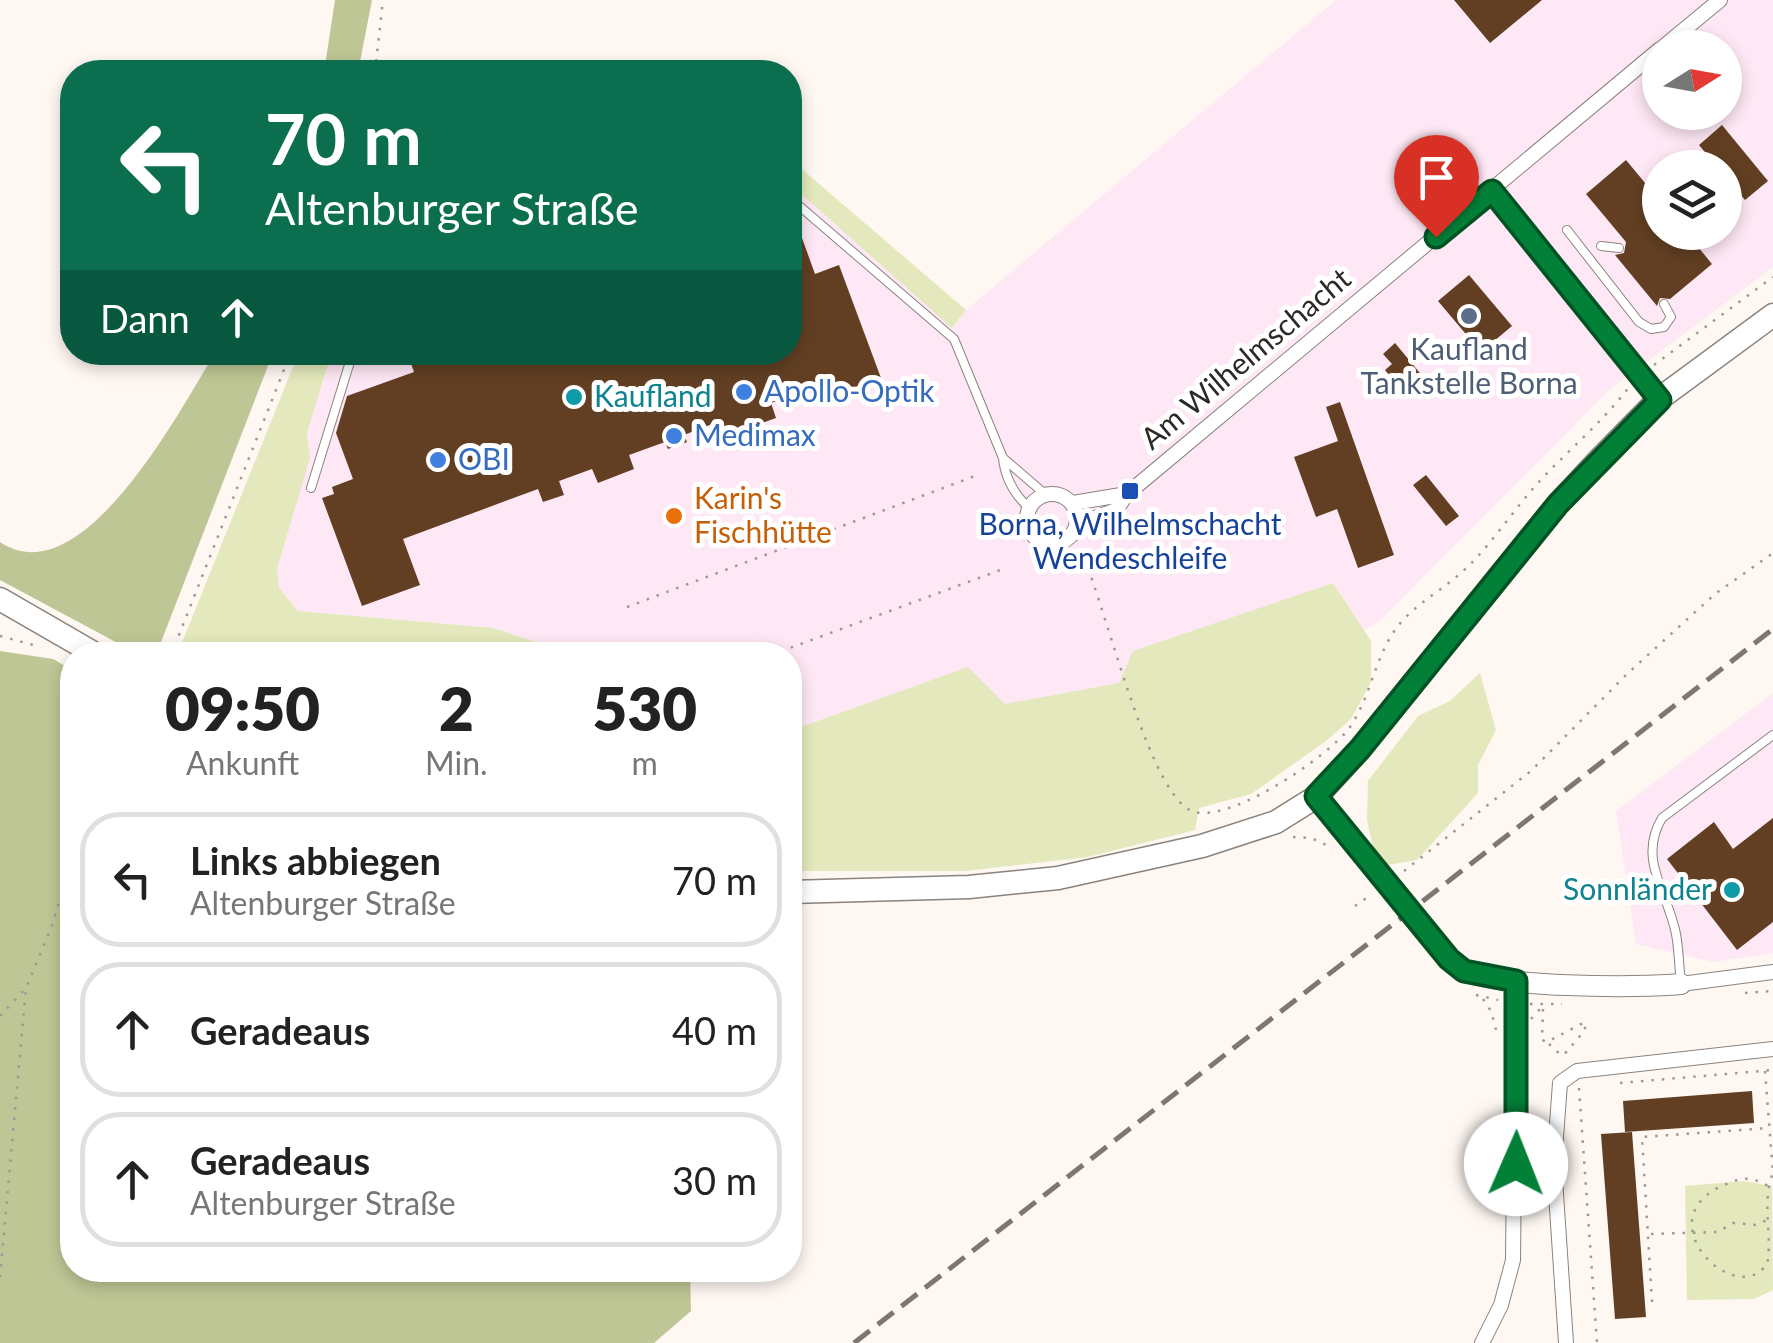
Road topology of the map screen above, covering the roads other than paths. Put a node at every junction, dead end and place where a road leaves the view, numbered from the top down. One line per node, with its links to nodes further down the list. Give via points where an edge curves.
1 (1720, 0): 2 (street, Am Wilhelmschacht)
2 (1683, 30)
3 (1642, 64): 4 (street, Am Wilhelmschacht)
4 (1492, 191): 12 (street); 16 (street, Am Wilhelmschacht)
5 (802, 208): 13 (lane, via 954,340)
6 (1567, 230): 9 (lane, via 1639,322 1664,327 1671,317)
7 (1601, 246): 8 (lane)
8 (1619, 248)
9 (1664, 304)
10 (1773, 315): 12 (main road)
11 (349, 365): 14 (lane)
12 (1660, 400): 23 (main road, via 1558,504)
13 (1003, 458): 15 (lane); 18 (lane, via 1012,489)
14 (311, 488)
15 (1045, 494): 17 (street); 18 (street)
16 (1127, 494): 17 (street); 19 (street, Am Wilhelmschacht, via 1116,510)
17 (1073, 503): 19 (street)
18 (1030, 508): 19 (street, Am Wilhelmschacht, via 1027,520 1038,540 1059,544)
19 (1075, 529)
20 (0, 599): 21 (main road)
21 (74, 642)
22 (1773, 735): 27 (lane, via 1662,818 1650,845 1676,932)
23 (1316, 796): 24 (main road, via 1276,822 1096,872 1028,882); 26 (street, bridge, via 1464,971)
24 (802, 892)
25 (1773, 972): 27 (street)
26 (1516, 981): 27 (street); 29 (street, via 1513,1260)
27 (1681, 984)
28 (1773, 1049): 30 (street, via 1575,1072 1560,1083 1554,1164)
29 (1482, 1343)
30 (1566, 1343)

